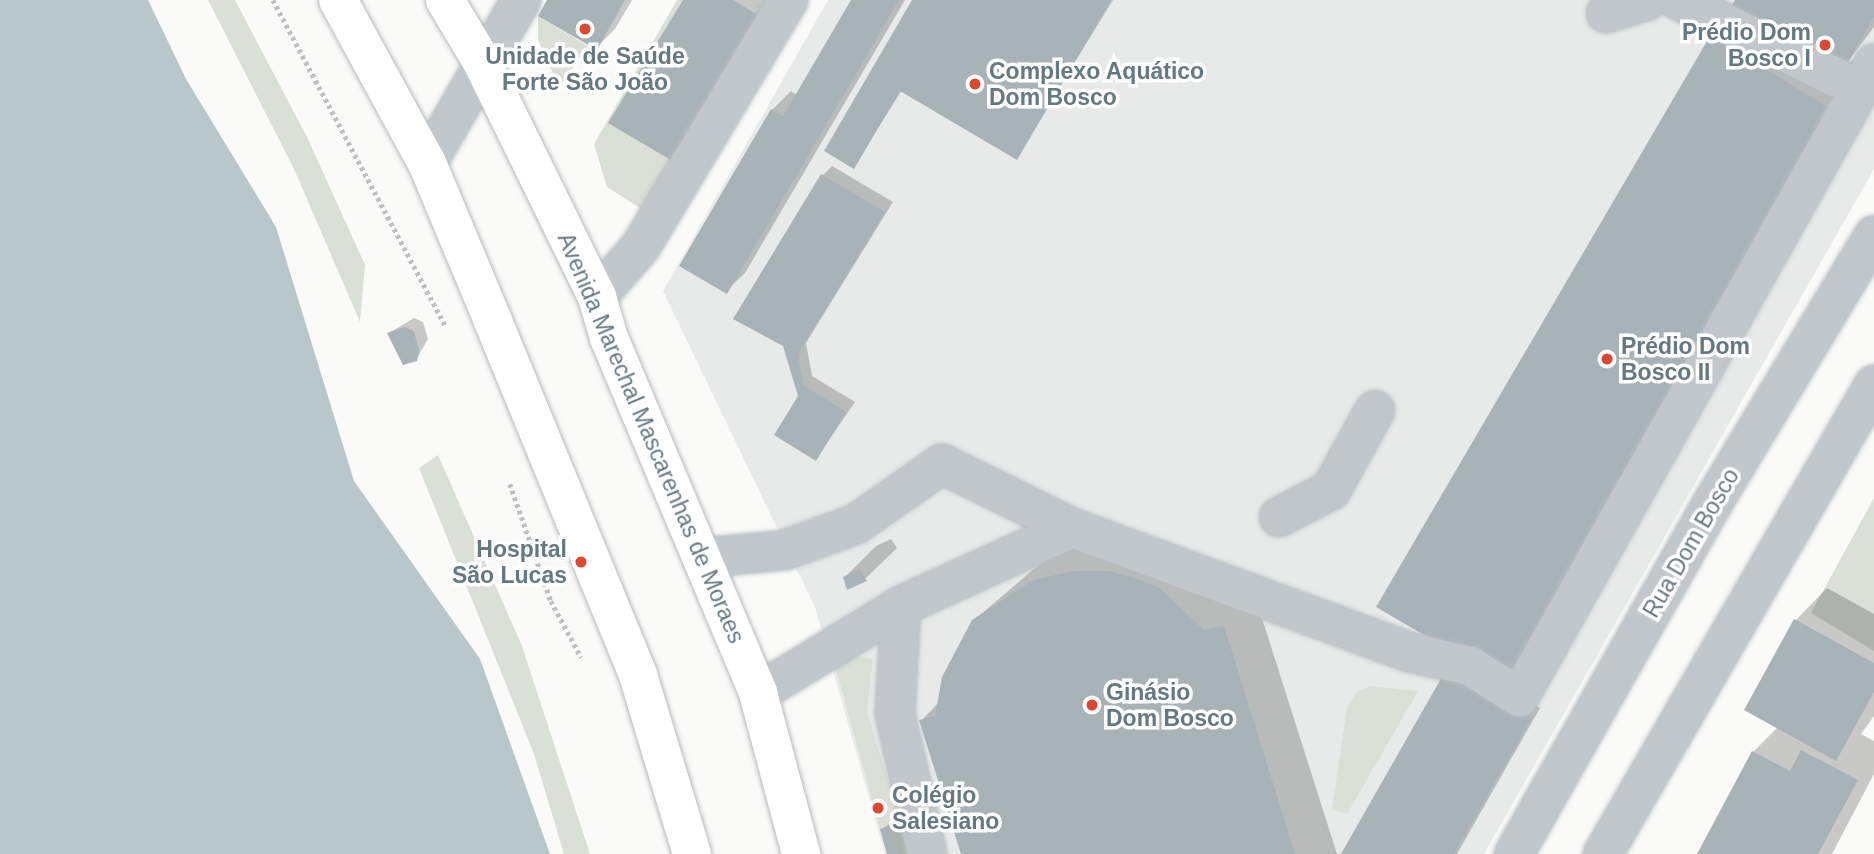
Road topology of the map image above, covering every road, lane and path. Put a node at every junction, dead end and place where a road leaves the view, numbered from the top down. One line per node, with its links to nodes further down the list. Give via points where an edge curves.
1 (273, 0): 14 (path)
2 (338, 0): 11 (main road)
3 (445, 0): 9 (main road, Avenida Marechal Mascarenhas de Moraes)
4 (521, 0): 9 (street)
5 (788, 0): 13 (street, via 641,246)
6 (1648, 0): 8 (street)
7 (1678, 0): 10 (street)
8 (1606, 13)
9 (482, 62): 11 (street); 13 (main road, Avenida Marechal Mascarenhas de Moraes)
10 (1867, 77): 19 (street, via 1518,697 1470,666 1409,652)
11 (426, 163): 24 (main road, via 638,675)
12 (1874, 235): 27 (street, Rua Dom Bosco, via 1712,504)
13 (597, 297): 20 (main road, Avenida Marechal Mascarenhas de Moraes, via 609,338)
14 (450, 335)
15 (1874, 384): 28 (street)
16 (1375, 410): 18 (street, via 1331,490)
17 (506, 470): 22 (path, via 551,601)
18 (1279, 517)
19 (1072, 528): 20 (street, via 942,464 856,524 785,550); 21 (street)
20 (701, 558): 23 (main road, Avenida Marechal Mascarenhas de Moraes)
21 (901, 606): 23 (street); 26 (street, via 895,714)
22 (586, 665)
23 (758, 693): 25 (main road, Avenida Marechal Mascarenhas de Moraes)
24 (692, 854)
25 (801, 854)
26 (927, 854)
27 (1514, 854)
28 (1603, 854)

